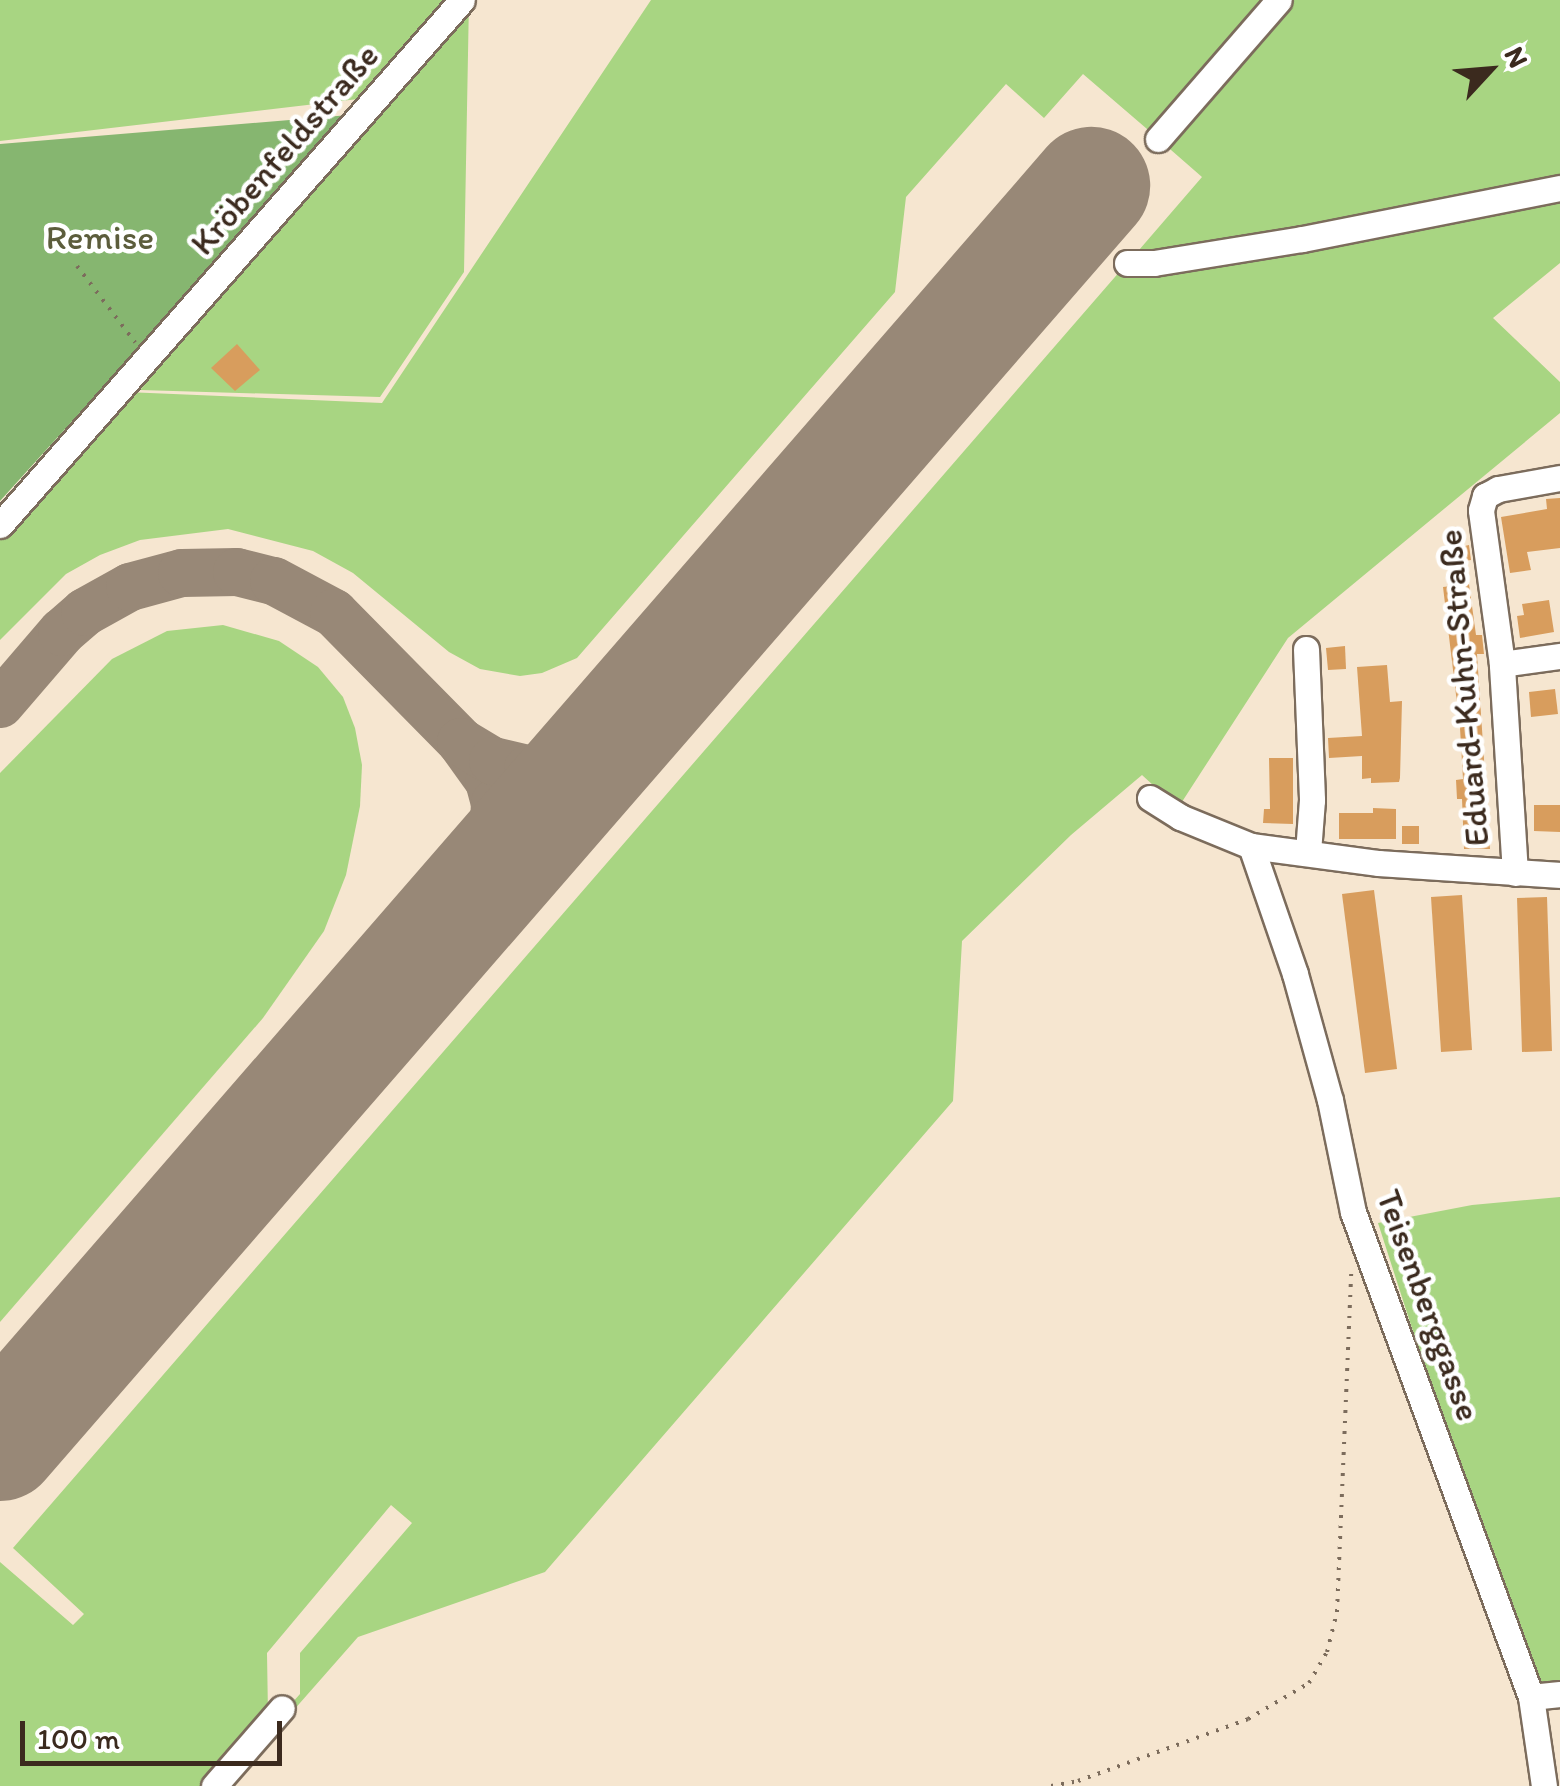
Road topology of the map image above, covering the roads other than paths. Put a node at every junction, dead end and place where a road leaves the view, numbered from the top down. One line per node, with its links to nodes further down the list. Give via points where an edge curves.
1 (462, 0): 7 (street, Kröbenfeldstraße)
2 (1278, 0): 3 (street)
3 (1158, 139)
4 (1560, 188): 5 (street, via 1302,239)
5 (1127, 263)
6 (1560, 478): 10 (street, Eduard-Kuhn-Straße, via 1484,496)
7 (0, 525)
8 (1306, 649): 13 (street)
9 (1560, 656): 10 (street)
10 (1502, 664): 14 (street, Eduard-Kuhn-Straße)
11 (1150, 798): 12 (street, via 1180,818)
12 (1251, 846): 13 (street); 17 (street, Teisenberggasse, via 1295,974 1353,1212)
13 (1308, 852): 14 (street)
14 (1515, 873): 15 (street)
15 (1560, 875)
16 (1560, 1694): 17 (street)
17 (1532, 1697): 20 (street, Teisenberggasse)
18 (282, 1708): 19 (street)
19 (214, 1786)
20 (1544, 1786)

